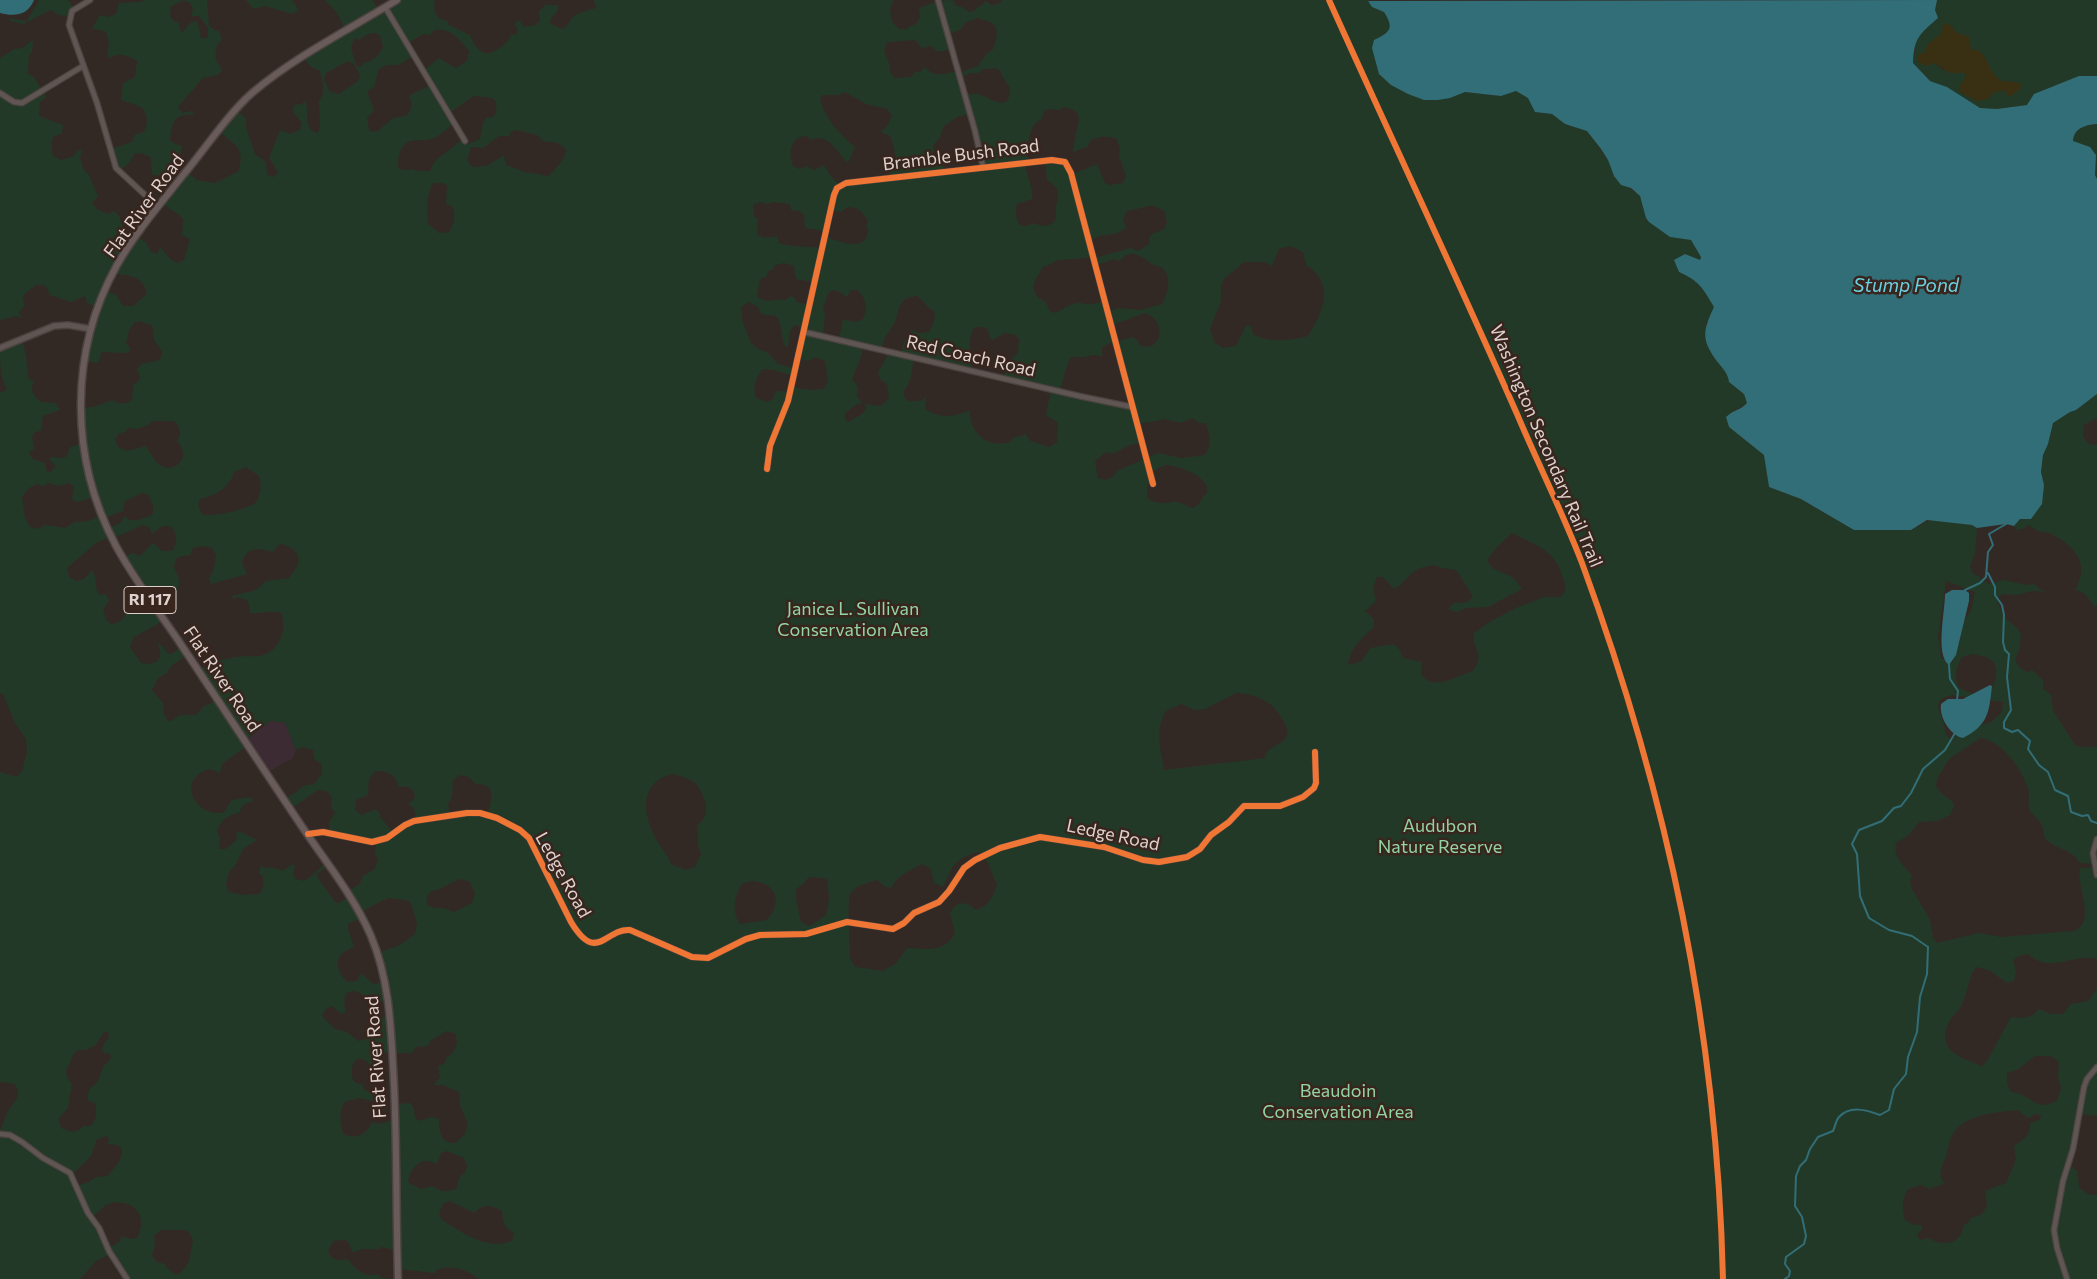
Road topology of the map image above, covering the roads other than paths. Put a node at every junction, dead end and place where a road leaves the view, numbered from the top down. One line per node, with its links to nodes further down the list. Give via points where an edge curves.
1 (90, 0): 5 (street, via 72,11 69,17)
2 (397, 0): 4 (main road, Flat River Road / RI 117)
3 (938, 0): 8 (street)
4 (385, 8): 7 (street); 9 (main road, Flat River Road / RI 117, via 299,58 250,95)
5 (83, 66): 6 (street, via 22,103); 9 (street, via 116,168)
6 (0, 93)
7 (465, 141)
8 (983, 167): 11 (street, Bramble Bush Road, via 846,183 838,188); 13 (street, Bramble Bush Road, via 1052,160 1066,164 1091,245)
9 (158, 207): 10 (main road, Flat River Road / RI 117, via 116,267)
10 (91, 329): 12 (street, via 54,326); 17 (main road, Flat River Road / RI 117, via 82,385 82,436 95,496 116,546)
11 (804, 332): 13 (street, Red Coach Road); 14 (street, Bramble Bush Road, via 788,401 770,446)
12 (0, 348)
13 (1132, 407): 15 (street, Bramble Bush Road)
14 (767, 469)
15 (1153, 484)
16 (1315, 752): 17 (street, Ledge Road, via 1316,783 1310,792 1287,804 1244,806 1211,835 1200,850 1187,856 1159,862 1143,860 1104,847 1040,837 1000,848 975,860 961,871 939,902 914,913 893,928 847,922 806,934 767,934 746,939 702,959 630,930 622,930 603,942 588,941 571,922 529,838 520,830 490,816 467,813 414,821 387,838 372,842 328,833)
17 (308, 834): 23 (main road, Flat River Road / RI 117, via 370,934 384,973 392,1033)
18 (2097, 839): 19 (street, via 2093,853)
19 (2097, 875)
20 (2097, 1067): 24 (street, via 2084,1087 2056,1216 2055,1243)
21 (0, 1134): 22 (street, via 10,1135 70,1173 88,1213)
22 (127, 1279)
23 (398, 1279)
24 (2067, 1279)

